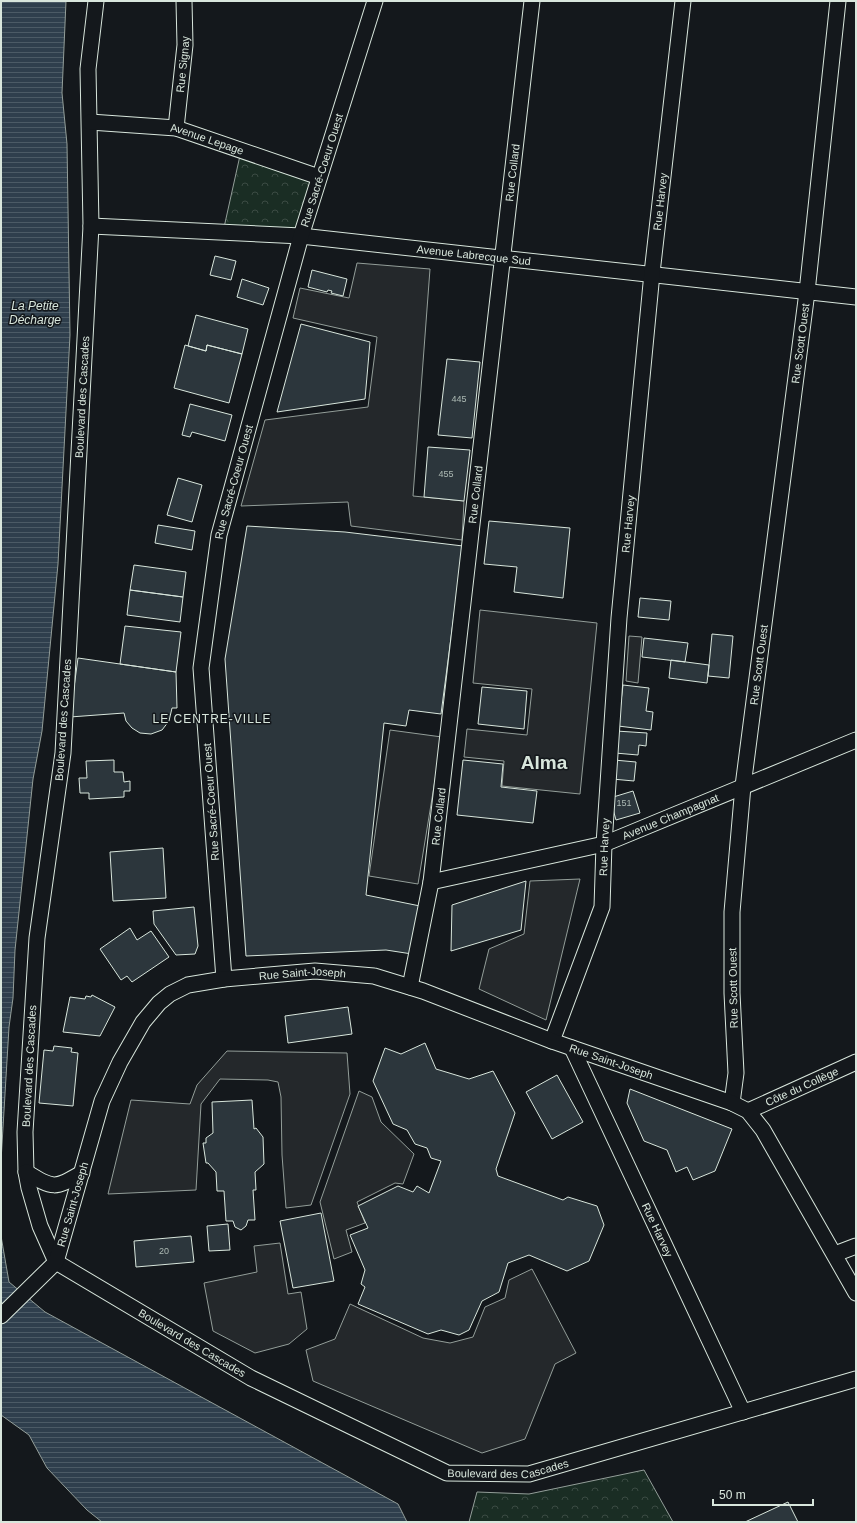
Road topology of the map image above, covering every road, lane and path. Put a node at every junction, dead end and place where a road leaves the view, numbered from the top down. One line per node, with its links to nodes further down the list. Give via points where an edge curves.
1 (96, 1): 7 (street, Boulevard des Cascades, via 88,69)
2 (184, 1): 8 (street, Rue Signay, via 185,45)
3 (375, 1): 9 (street, Rue Sacré-Coeur Ouest)
4 (532, 1): 12 (street, Rue Collard)
5 (683, 1): 13 (street, Rue Harvey)
6 (838, 1): 14 (street, Rue Scott Ouest)
7 (90, 122): 8 (street, Avenue Lepage); 10 (street, Boulevard des Cascades)
8 (176, 128): 9 (street, Avenue Lepage)
9 (319, 178): 11 (street, Rue Sacré-Coeur Ouest)
10 (91, 226): 11 (street, Avenue Labrecque Sud); 27 (street, Boulevard des Cascades, via 63,753 37,938 25,1132)
11 (301, 236): 12 (street, Avenue Labrecque Sud); 20 (street, Rue Sacré-Coeur Ouest, via 219,535 201,668)
12 (501, 258): 13 (street, Avenue Labrecque Sud); 19 (street, Rue Collard)
13 (652, 274): 14 (street, Avenue Labrecque Sud); 18 (street, Rue Harvey, via 619,626)
14 (807, 292): 15 (street, Avenue Labrecque Sud); 17 (street, Rue Scott Ouest)
15 (856, 297)
16 (856, 740): 17 (street, Avenue Champagnat)
17 (743, 786): 18 (street, Avenue Champagnat); 25 (street, Rue Scott Ouest, via 732,912 732,993 736,1073)
18 (604, 844): 19 (street, Avenue Champagnat); 22 (street, Rue Harvey, via 601,911)
19 (431, 882): 21 (street, Rue Collard)
20 (224, 979): 21 (street, Rue Saint-Joseph, via 315,971 374,976); 28 (street, Rue Saint-Joseph, via 188,985 170,994 143,1022 102,1101)
21 (410, 987): 22 (street, Rue Saint-Joseph)
22 (552, 1040): 23 (street, Rue Saint-Joseph)
23 (572, 1048): 25 (street, Rue Saint-Joseph); 35 (street, Rue Harvey)
24 (856, 1062): 26 (street, Côte du Collège)
25 (732, 1103): 26 (street)
26 (748, 1111): 30 (street, via 763,1130)
27 (26, 1172): 28 (street, via 47,1185 61,1185); 31 (street, Boulevard des Cascades, via 40,1226)
28 (82, 1173): 31 (street, Rue Saint-Joseph)
29 (856, 1246): 30 (street)
30 (835, 1254): 32 (street)
31 (56, 1262): 33 (street, Rue Saint-Joseph); 35 (street, Boulevard des Cascades, via 251,1378 447,1473 530,1474)
32 (856, 1293)
33 (1, 1316)
34 (856, 1379): 35 (street, Boulevard des Cascades)
35 (742, 1412)

